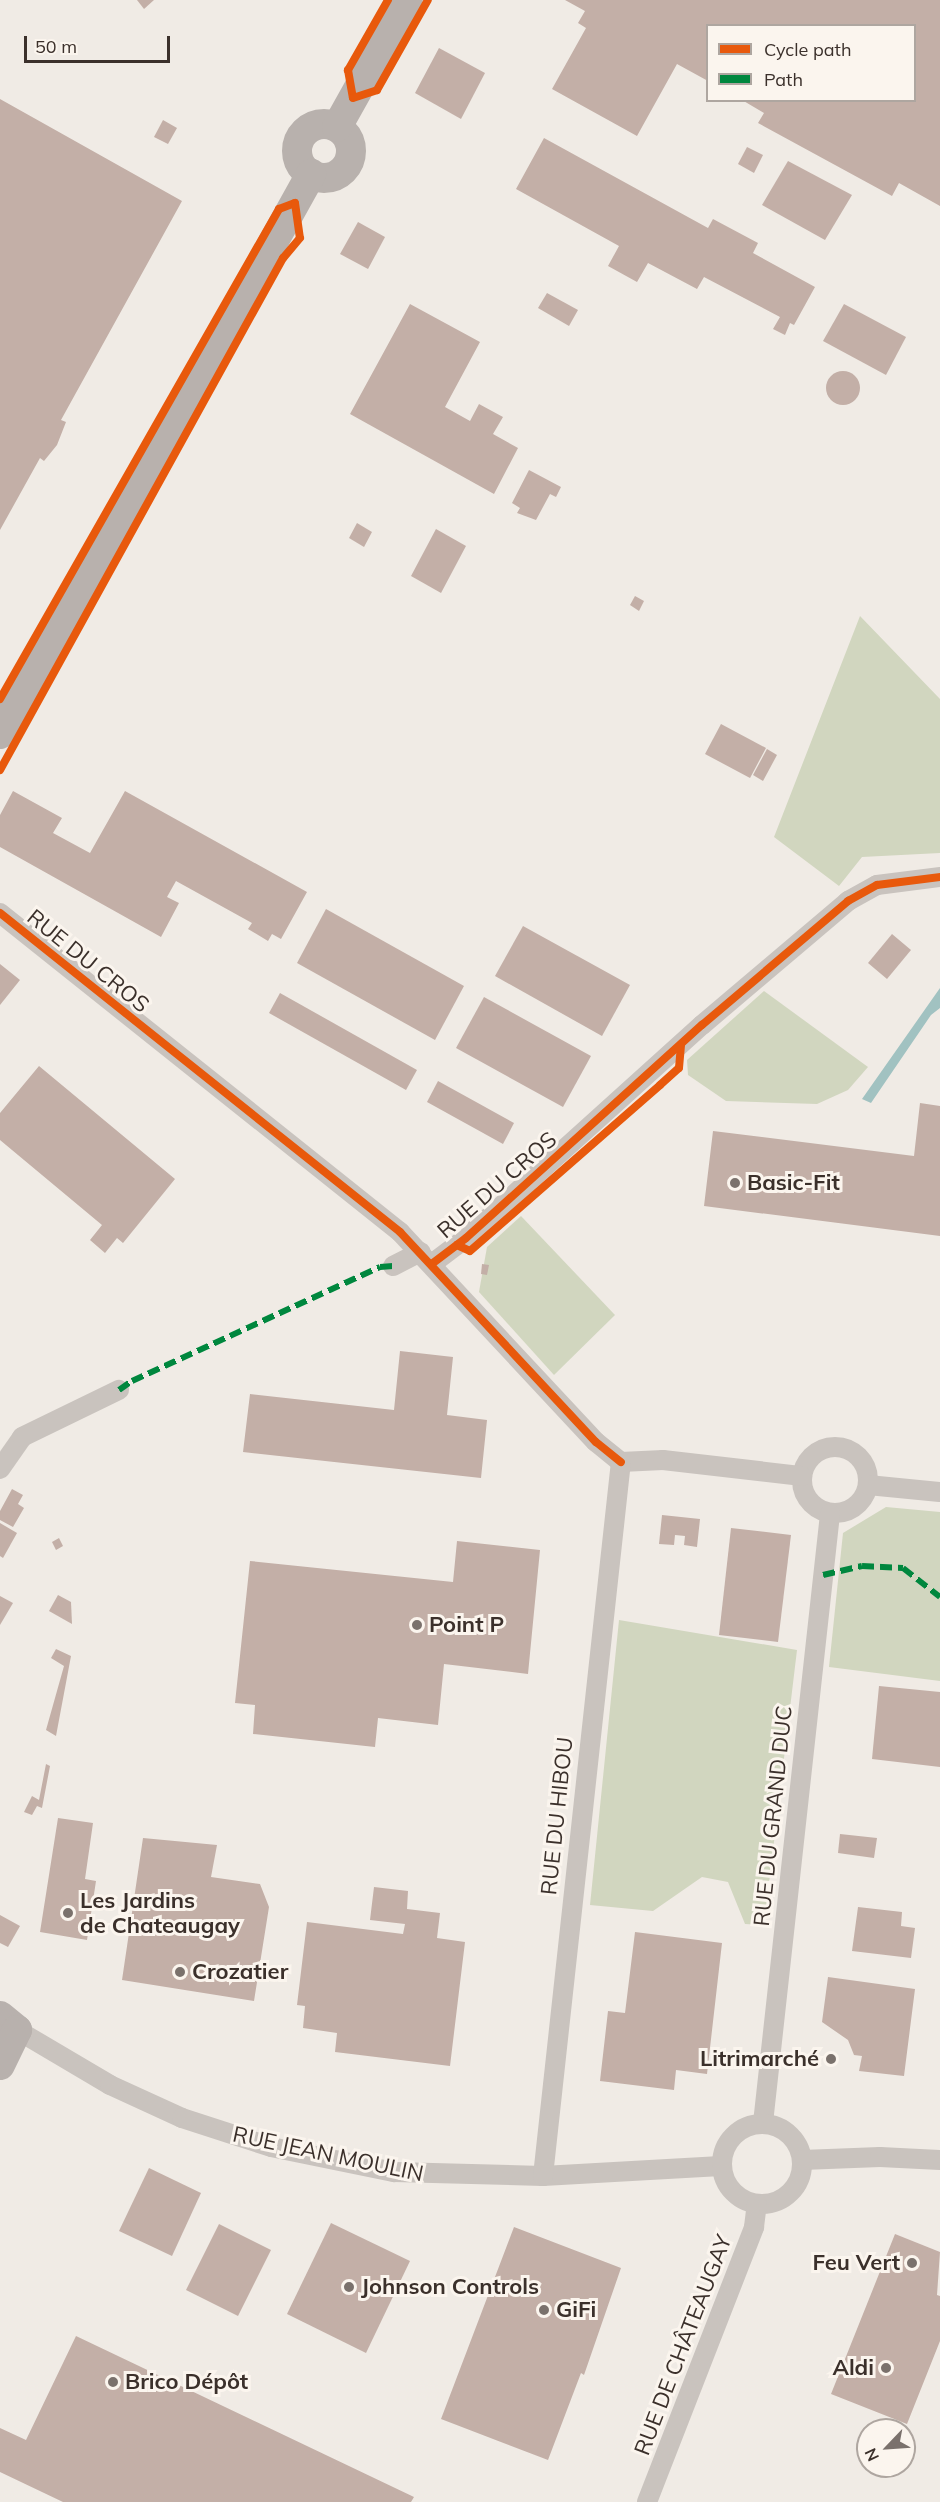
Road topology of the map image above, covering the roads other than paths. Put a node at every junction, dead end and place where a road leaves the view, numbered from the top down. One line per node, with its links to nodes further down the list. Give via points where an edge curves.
1 (408, 0): 2 (main road, via 337,127 349,140 350,158 346,166 334,176 311,174)
2 (0, 735)
3 (940, 877): 5 (street, RUE DU CROS, via 877,885 848,901 702,1025 466,1238)
4 (0, 913): 5 (street, RUE DU CROS)
5 (427, 1258): 6 (street); 8 (street, via 596,1442)
6 (393, 1266)
7 (119, 1390): 9 (street, via 22,1437)
8 (621, 1462): 10 (street, via 663,1460); 20 (street, RUE DU HIBOU)
9 (0, 1468)
10 (802, 1476): 11 (street, via 818,1451 838,1447 858,1455 868,1474); 13 (street, via 802,1486 812,1504)
11 (868, 1485): 12 (street); 13 (street, via 851,1510)
12 (940, 1492)
13 (830, 1514): 16 (street, RUE DU GRAND DUC)
14 (8, 2023): 15 (main road); 20 (street, RUE JEAN MOULIN, via 110,2085 182,2118 271,2147 425,2175)
15 (0, 2065)
16 (763, 2123): 17 (street, via 784,2129 797,2143); 19 (street, via 747,2125 730,2138)
17 (802, 2160): 18 (street); 21 (street, via 800,2178 790,2193 772,2203)
18 (940, 2160)
19 (721, 2166): 20 (street, RUE JEAN MOULIN); 21 (street, via 733,2193)
20 (543, 2176)
21 (758, 2204): 22 (street, RUE DE CHÂTEAUGAY, via 750,2238)
22 (647, 2502)

